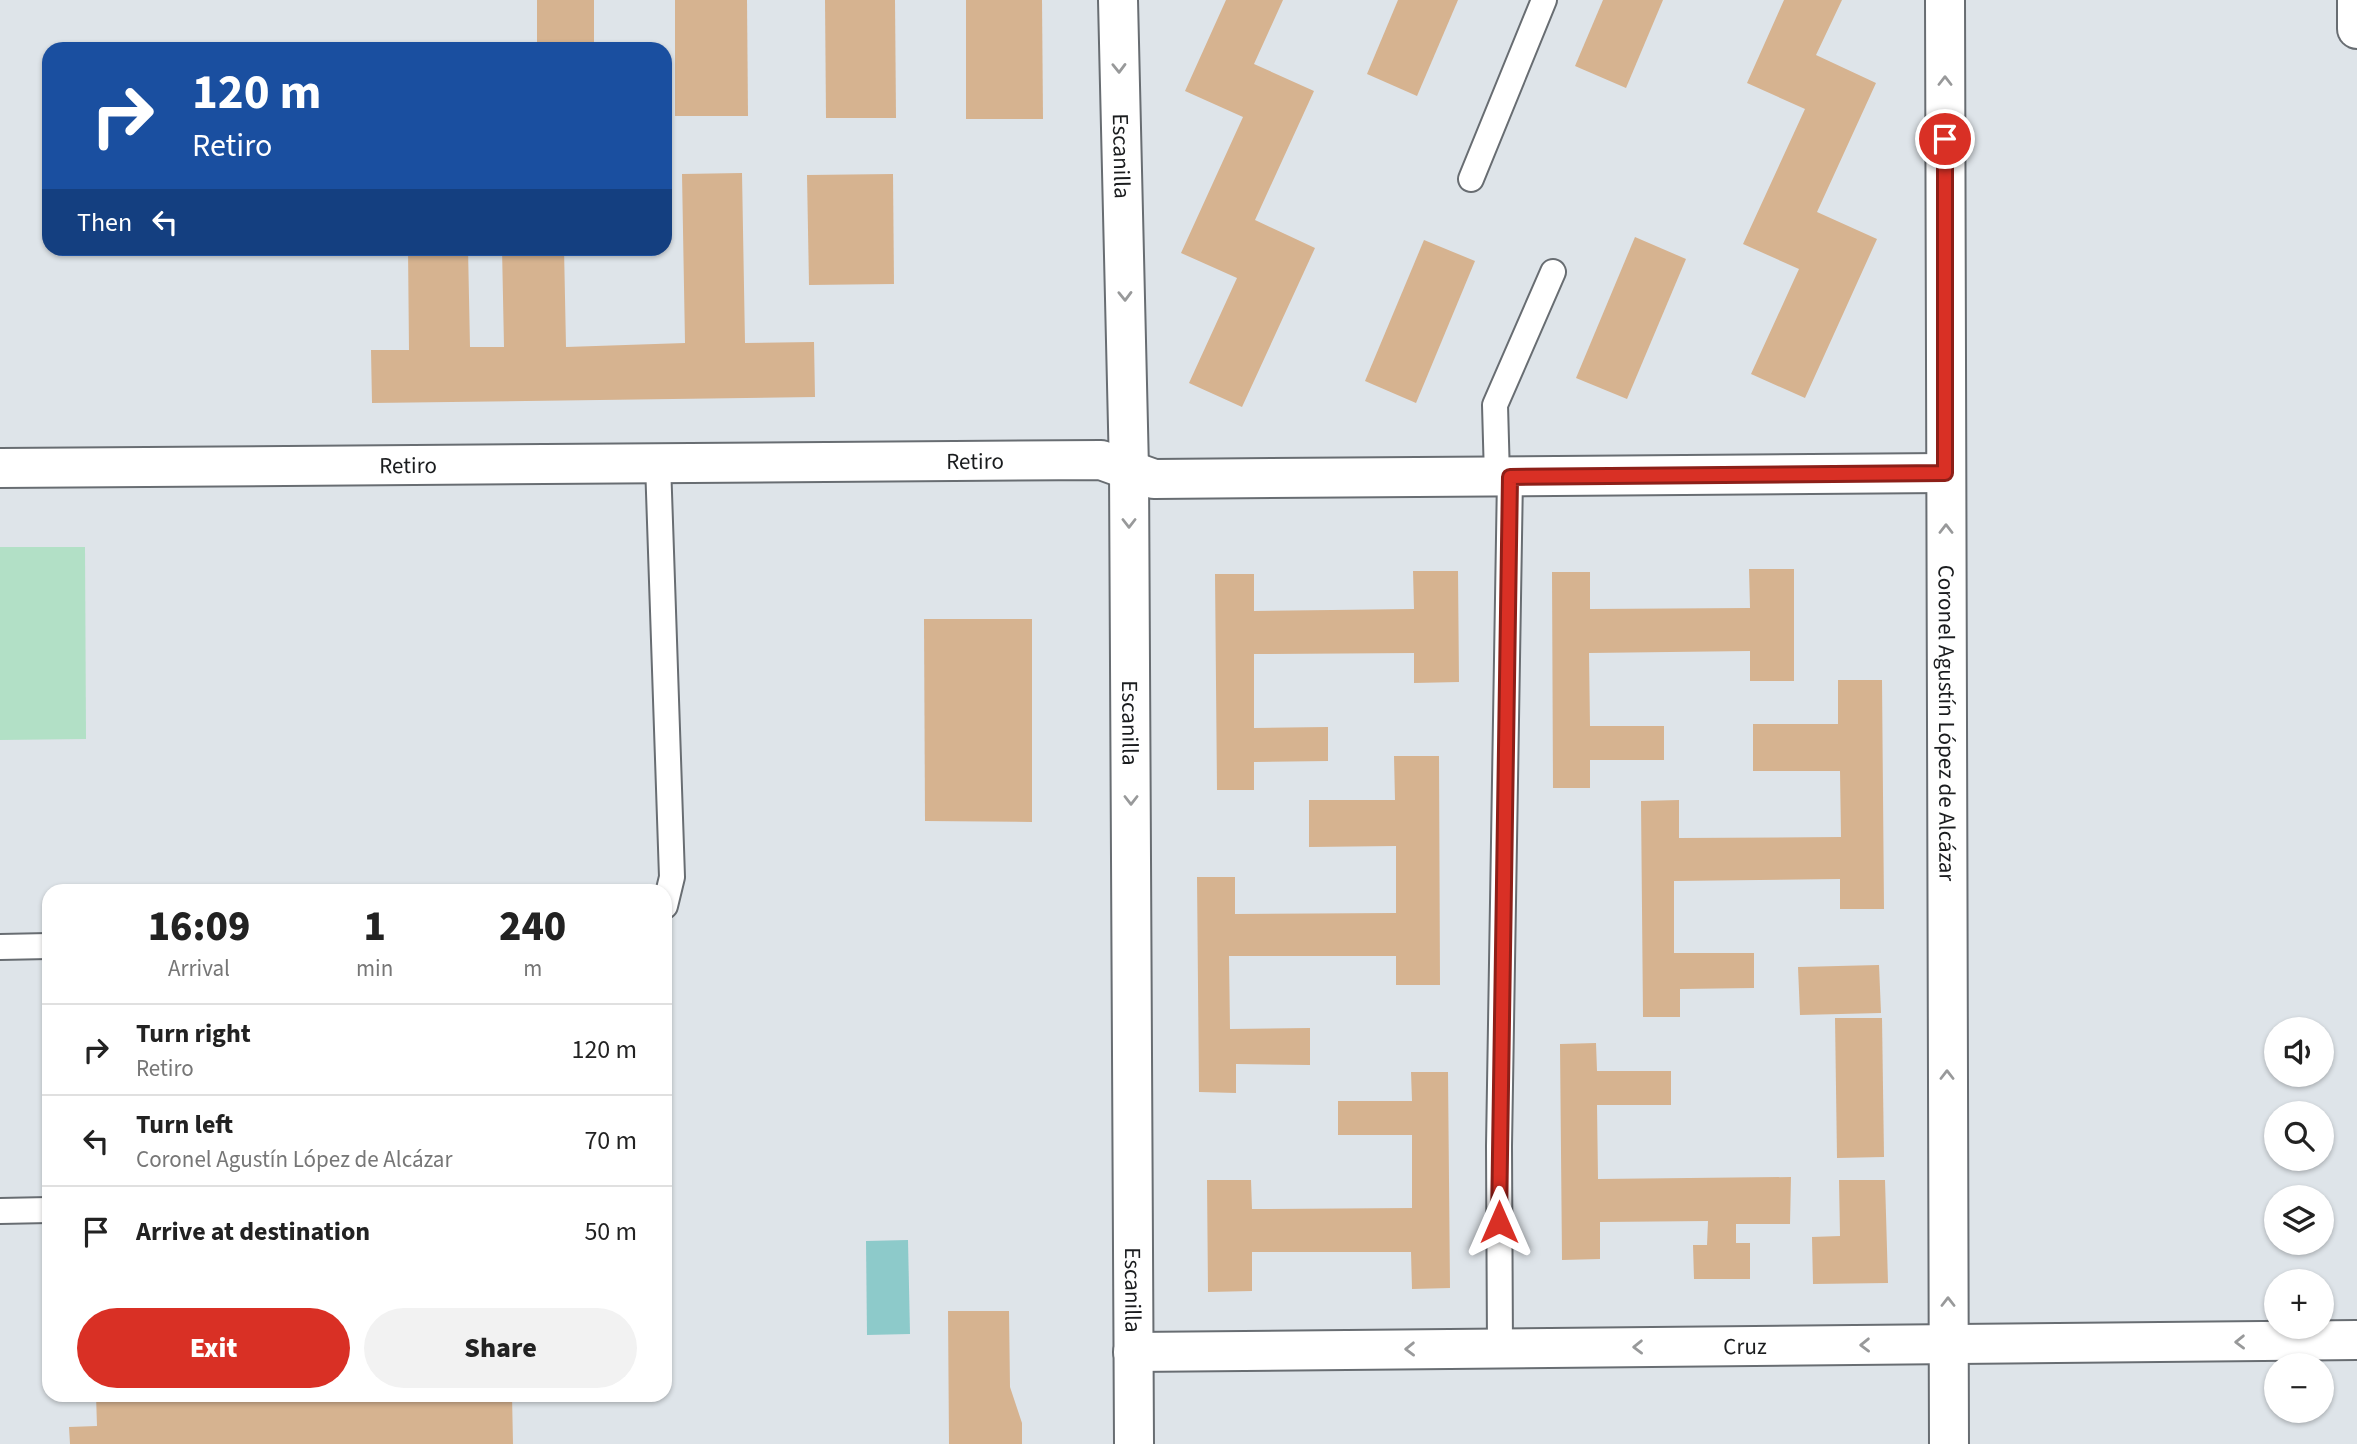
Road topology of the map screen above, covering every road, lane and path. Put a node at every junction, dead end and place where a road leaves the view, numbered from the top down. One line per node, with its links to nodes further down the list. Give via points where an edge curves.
1 (1118, 0): 10 (street, Escanilla, one-way to 10)
2 (1544, 0): 6 (lane)
3 (1945, 0): 11 (street, Coronel Agustín López de Alcázar, one-way to 3)
4 (2357, 0): 5 (street)
5 (2357, 29)
6 (1471, 179)
7 (1553, 272): 12 (lane, via 1495,405)
8 (658, 463): 9 (street, Retiro); 10 (street, Retiro, via 1101,460); 13 (lane)
9 (0, 468)
10 (1129, 469): 12 (street, Retiro, via 1154,479); 21 (street, Escanilla, one-way to 21)
11 (1945, 473): 12 (street, Retiro); 19 (street, Coronel Agustín López de Alcázar, one-way to 11)
12 (1503, 477): 20 (lane)
13 (670, 884)
14 (42, 946): 15 (lane)
15 (0, 947)
16 (0, 1210): 17 (lane)
17 (42, 1210)
18 (2357, 1340): 19 (street, Cruz, one-way to 19)
19 (1948, 1344): 20 (street, Cruz, one-way to 20); 23 (street, Coronel Agustín López de Alcázar)
20 (1500, 1349): 21 (street, Cruz, one-way to 21)
21 (1133, 1352): 22 (street, Escanilla)
22 (1134, 1444)
23 (1949, 1444)

